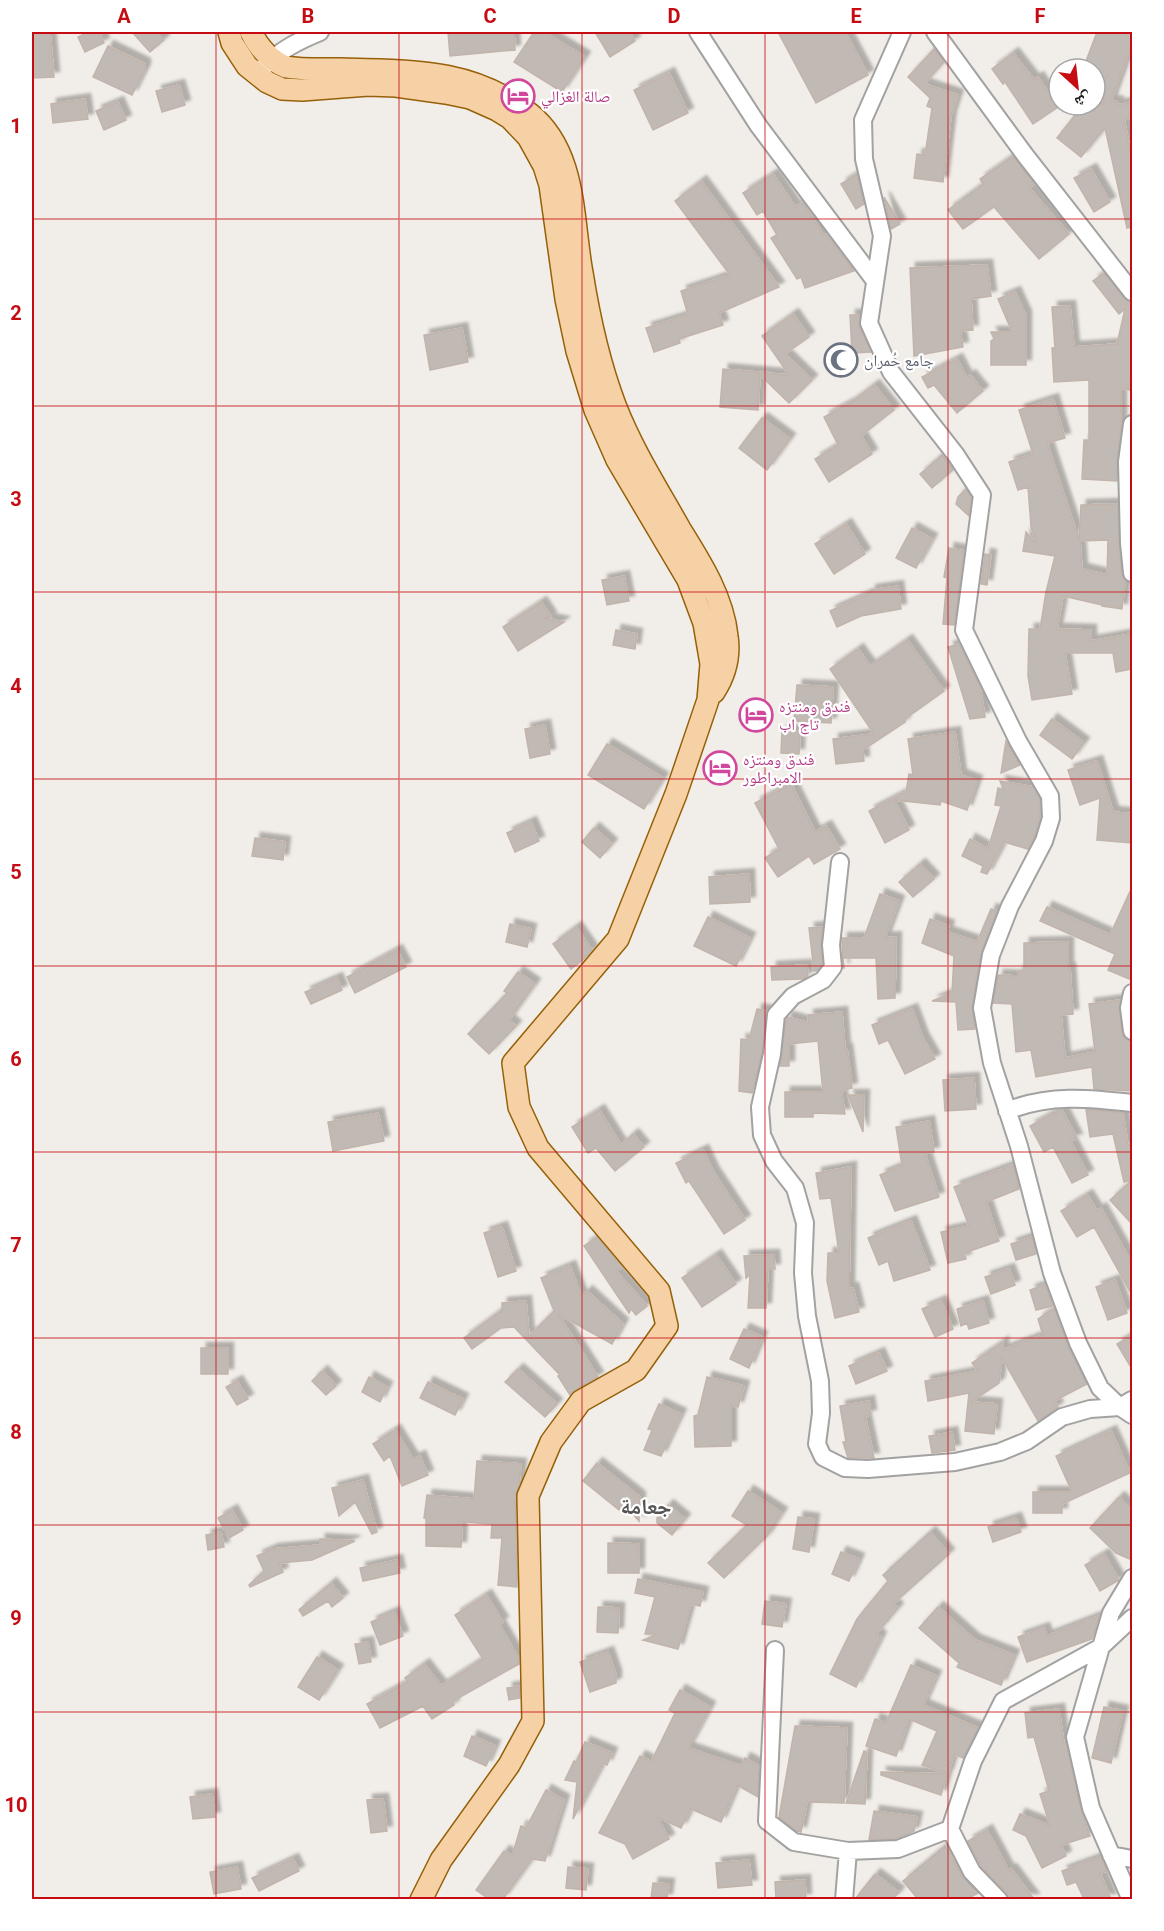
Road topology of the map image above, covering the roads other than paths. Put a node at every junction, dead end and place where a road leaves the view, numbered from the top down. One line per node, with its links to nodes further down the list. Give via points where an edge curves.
1 (229, 32): 8 (main road, via 239,55)
2 (251, 32): 7 (main road)
3 (320, 32): 7 (street, via 295,42)
4 (698, 32): 9 (street, via 758,125)
5 (902, 32): 9 (street, via 863,120 864,159 882,236)
6 (936, 32): 10 (street)
7 (272, 59): 8 (street); 11 (main road, via 294,68 443,74 496,92 531,115 546,131 566,170)
8 (258, 75): 11 (main road, via 292,91 368,85 437,92 484,103 510,118 536,148 550,185)
9 (875, 281): 19 (street, via 868,323 891,372 982,495 964,630 1018,741 1050,796 1051,818 1044,841 1010,906 991,956 982,1008 992,1063)
10 (1132, 292)
11 (576, 297): 29 (main road, via 623,425 704,568 727,633 728,657 721,680 708,700 676,794 618,939 513,1063 519,1107 538,1148 659,1291 666,1326 636,1370 580,1401 550,1442 528,1496 533,1722 508,1766 441,1860)
12 (1132, 424): 13 (street)
13 (1130, 465): 14 (street)
14 (1132, 573)
15 (840, 862): 20 (street, via 831,945 833,967 823,980 793,996 776,1015 760,1107 762,1135 774,1161 795,1188 805,1223 803,1273 820,1381 817,1444 823,1457 845,1468 868,1469 955,1462 1000,1452 1027,1441 1062,1418 1090,1409)
16 (1132, 993): 17 (street)
17 (1132, 1031)
18 (1132, 1103): 19 (street, via 1054,1098)
19 (1007, 1111): 20 (street, via 1052,1273 1077,1343 1100,1388)
20 (1128, 1408)
21 (1132, 1578): 23 (street, via 1111,1613)
22 (1132, 1618): 23 (street)
23 (1101, 1647): 25 (street, via 1004,1701 974,1761); 27 (street, via 1075,1737 1091,1808)
24 (775, 1650): 26 (street, via 767,1821 794,1842)
25 (950, 1829): 26 (street, via 898,1849); 31 (street, via 972,1872)
26 (848, 1851): 30 (street)
27 (1111, 1855): 28 (street); 32 (street)
28 (1132, 1859)
29 (421, 1899)
30 (844, 1899)
31 (999, 1899)
32 (1131, 1899)

